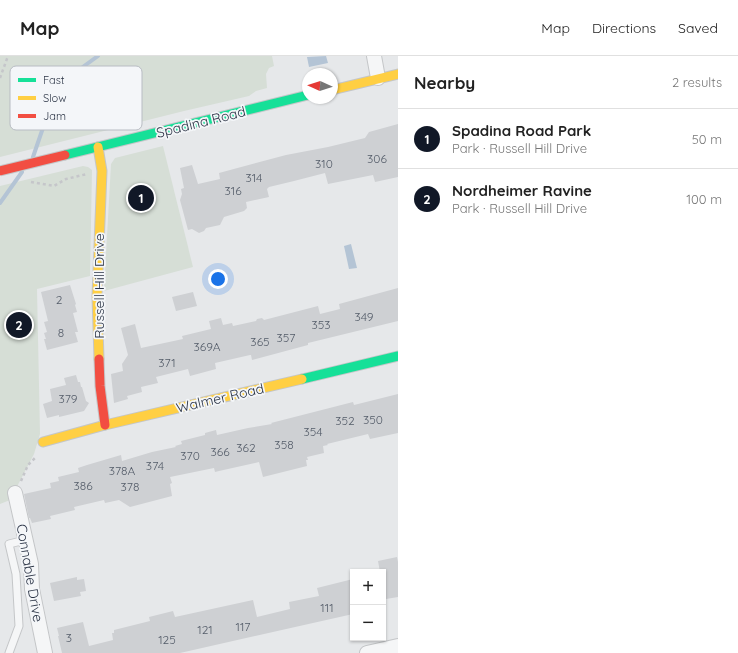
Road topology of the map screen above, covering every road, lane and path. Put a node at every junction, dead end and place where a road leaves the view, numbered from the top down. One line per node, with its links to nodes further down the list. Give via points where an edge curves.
1 (8, 56): 4 (path)
2 (374, 56): 5 (street)
3 (398, 74): 5 (street)
4 (0, 78)
5 (378, 78): 6 (street)
6 (338, 88)
7 (302, 97): 8 (street, Spadina Road)
8 (98, 147): 9 (street, Spadina Road, bridge); 13 (street, Russell Hill Drive, via 102,171 98,303 100,386)
9 (0, 171)
10 (76, 176): 11 (path, via 54,186)
11 (28, 180)
12 (398, 356): 13 (street, Walmer Road)
13 (105, 425): 14 (street, Walmer Road)
14 (43, 442): 15 (path, via 37,456 28,465)
15 (15, 493): 16 (street, Connable Drive)
16 (25, 540): 18 (lane, via 9,544 16,574 19,626); 19 (street, Connable Drive)
17 (398, 646): 20 (street)
18 (9, 653)
19 (45, 653)
20 (367, 653)

